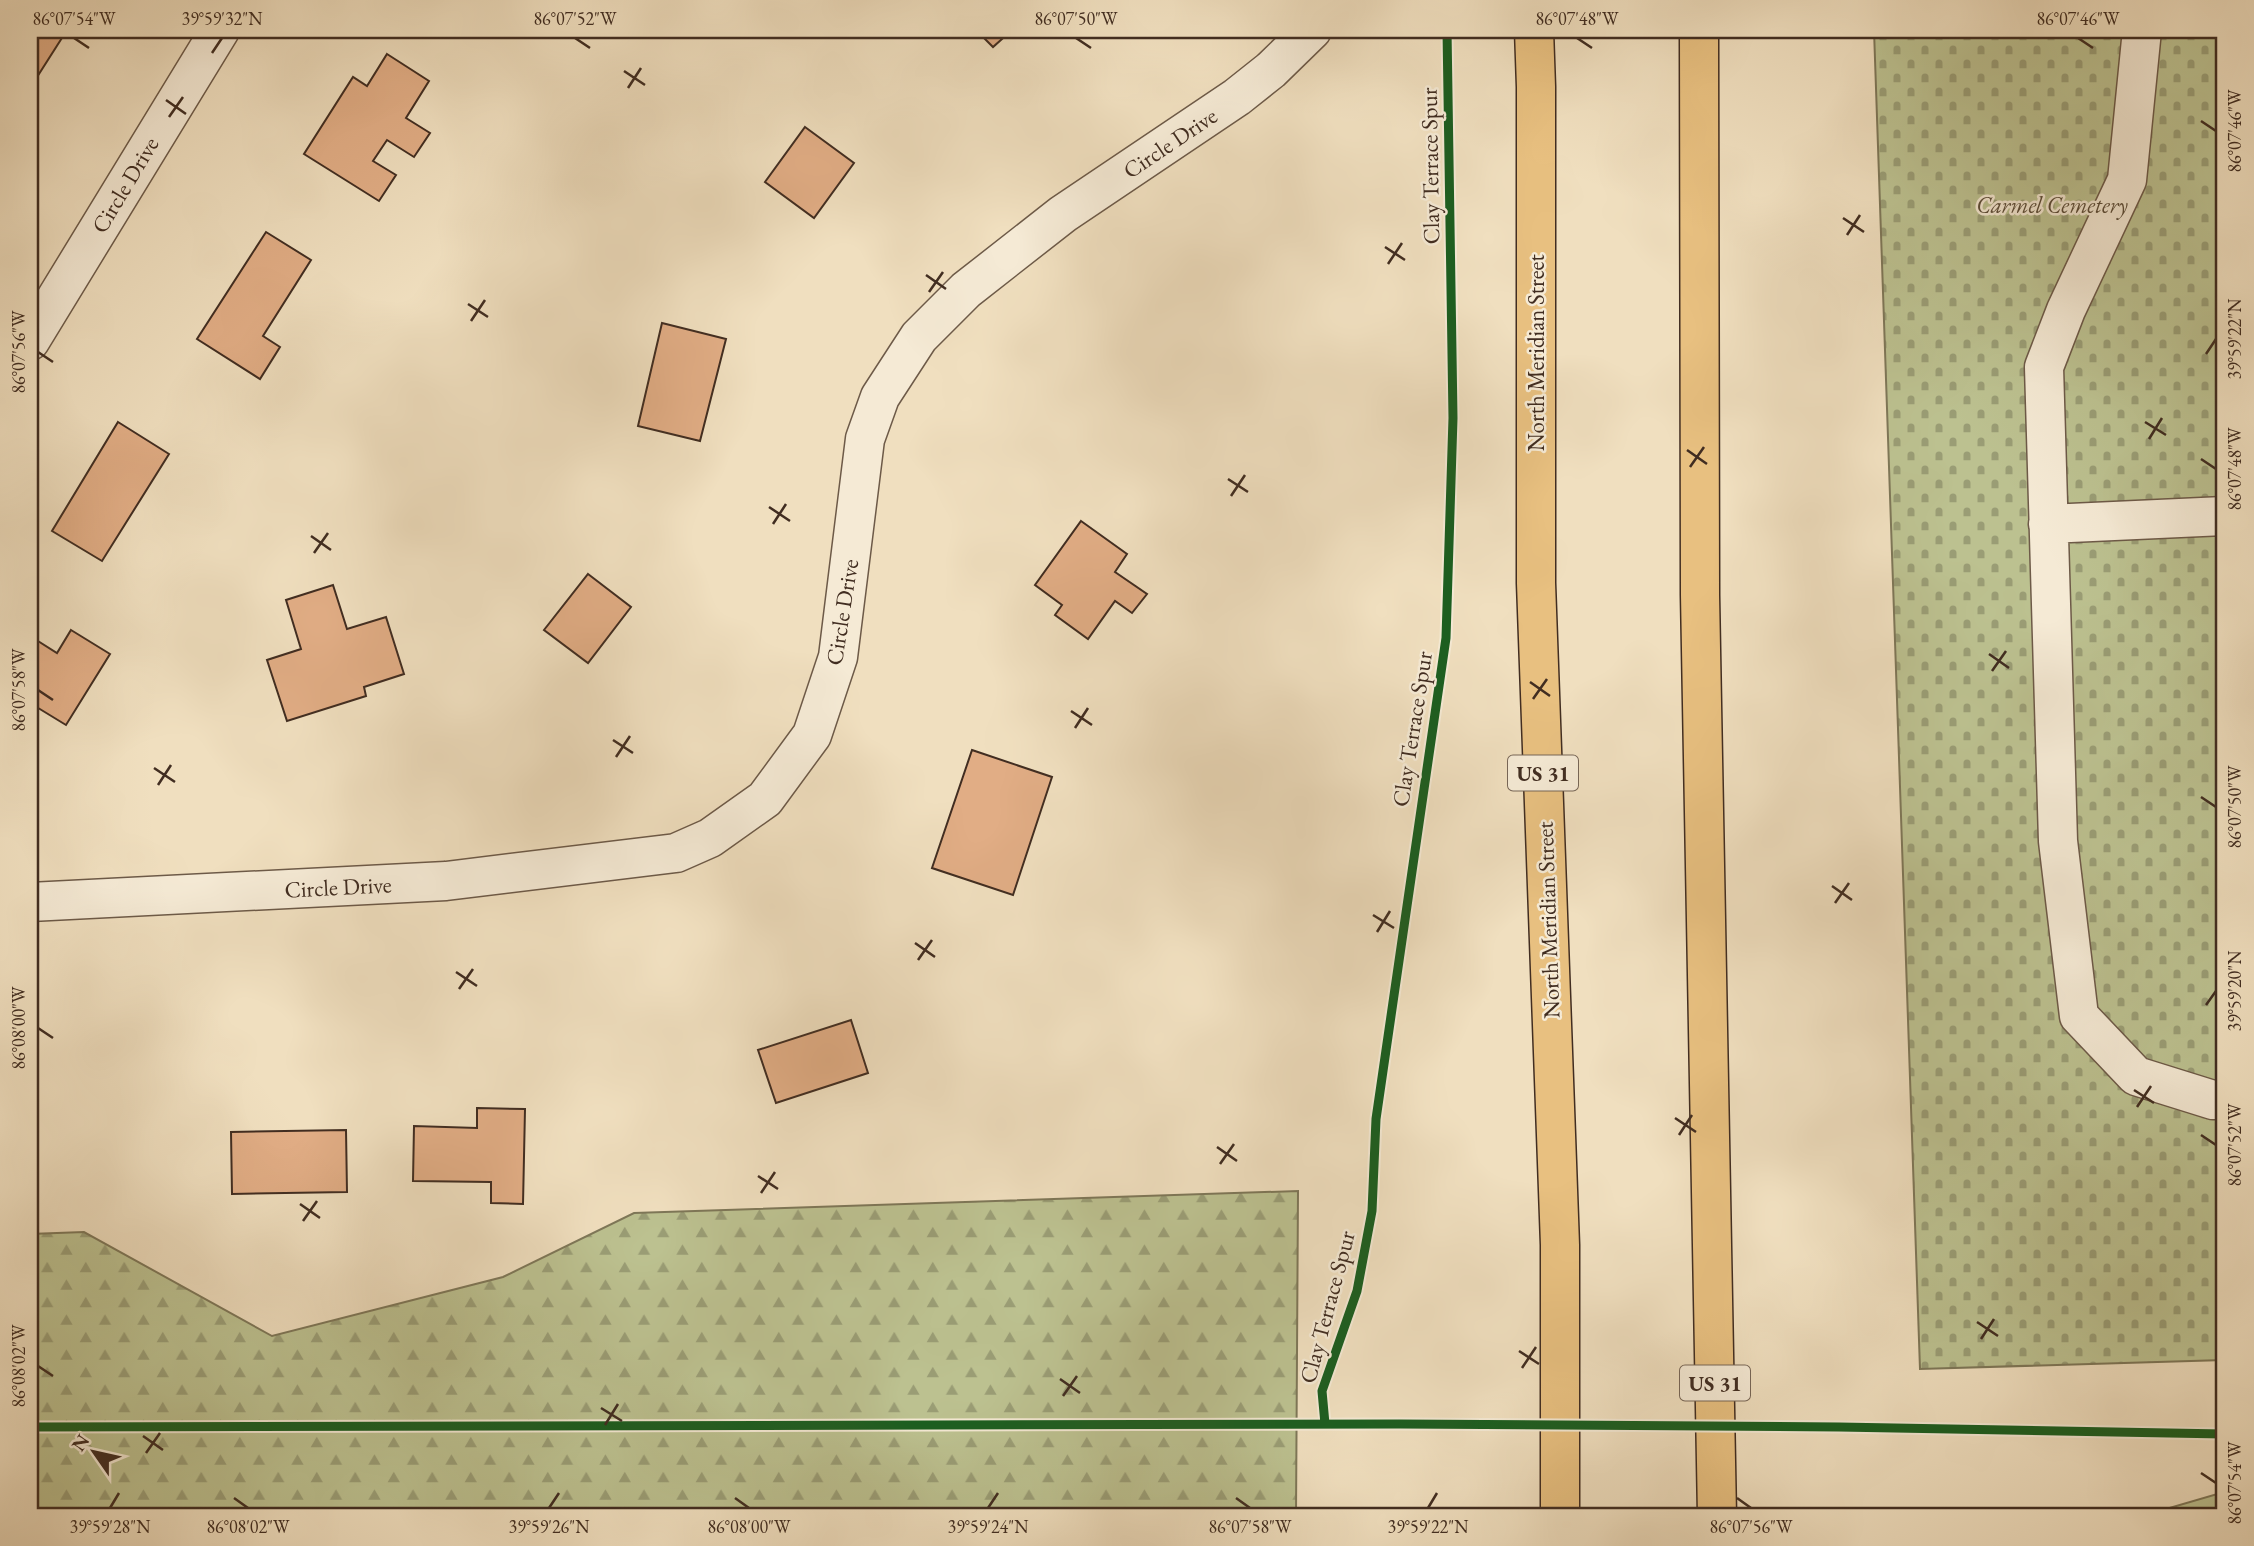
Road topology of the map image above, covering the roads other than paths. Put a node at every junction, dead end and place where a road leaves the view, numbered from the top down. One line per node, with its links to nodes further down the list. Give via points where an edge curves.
1 (220, 30): 6 (street, Circle Drive)
2 (1312, 30): 9 (street, Circle Drive, via 1237,97 1063,214 967,290 919,338 880,397 865,439 838,657 812,735 765,799 710,838 676,853 446,881)
3 (1534, 30): 11 (highway, North Meridian Street / US 31, via 1536,583 1559,1231)
4 (1699, 30): 12 (highway, US 31, via 1700,595)
5 (2142, 30): 8 (street, via 2127,180 2044,367)
6 (30, 341)
7 (2224, 516): 8 (street)
8 (2048, 524): 10 (street, via 2058,841 2079,1016 2136,1076 2213,1100)
9 (30, 902)
10 (2224, 1099)
11 (1560, 1516)
12 (1717, 1516)

